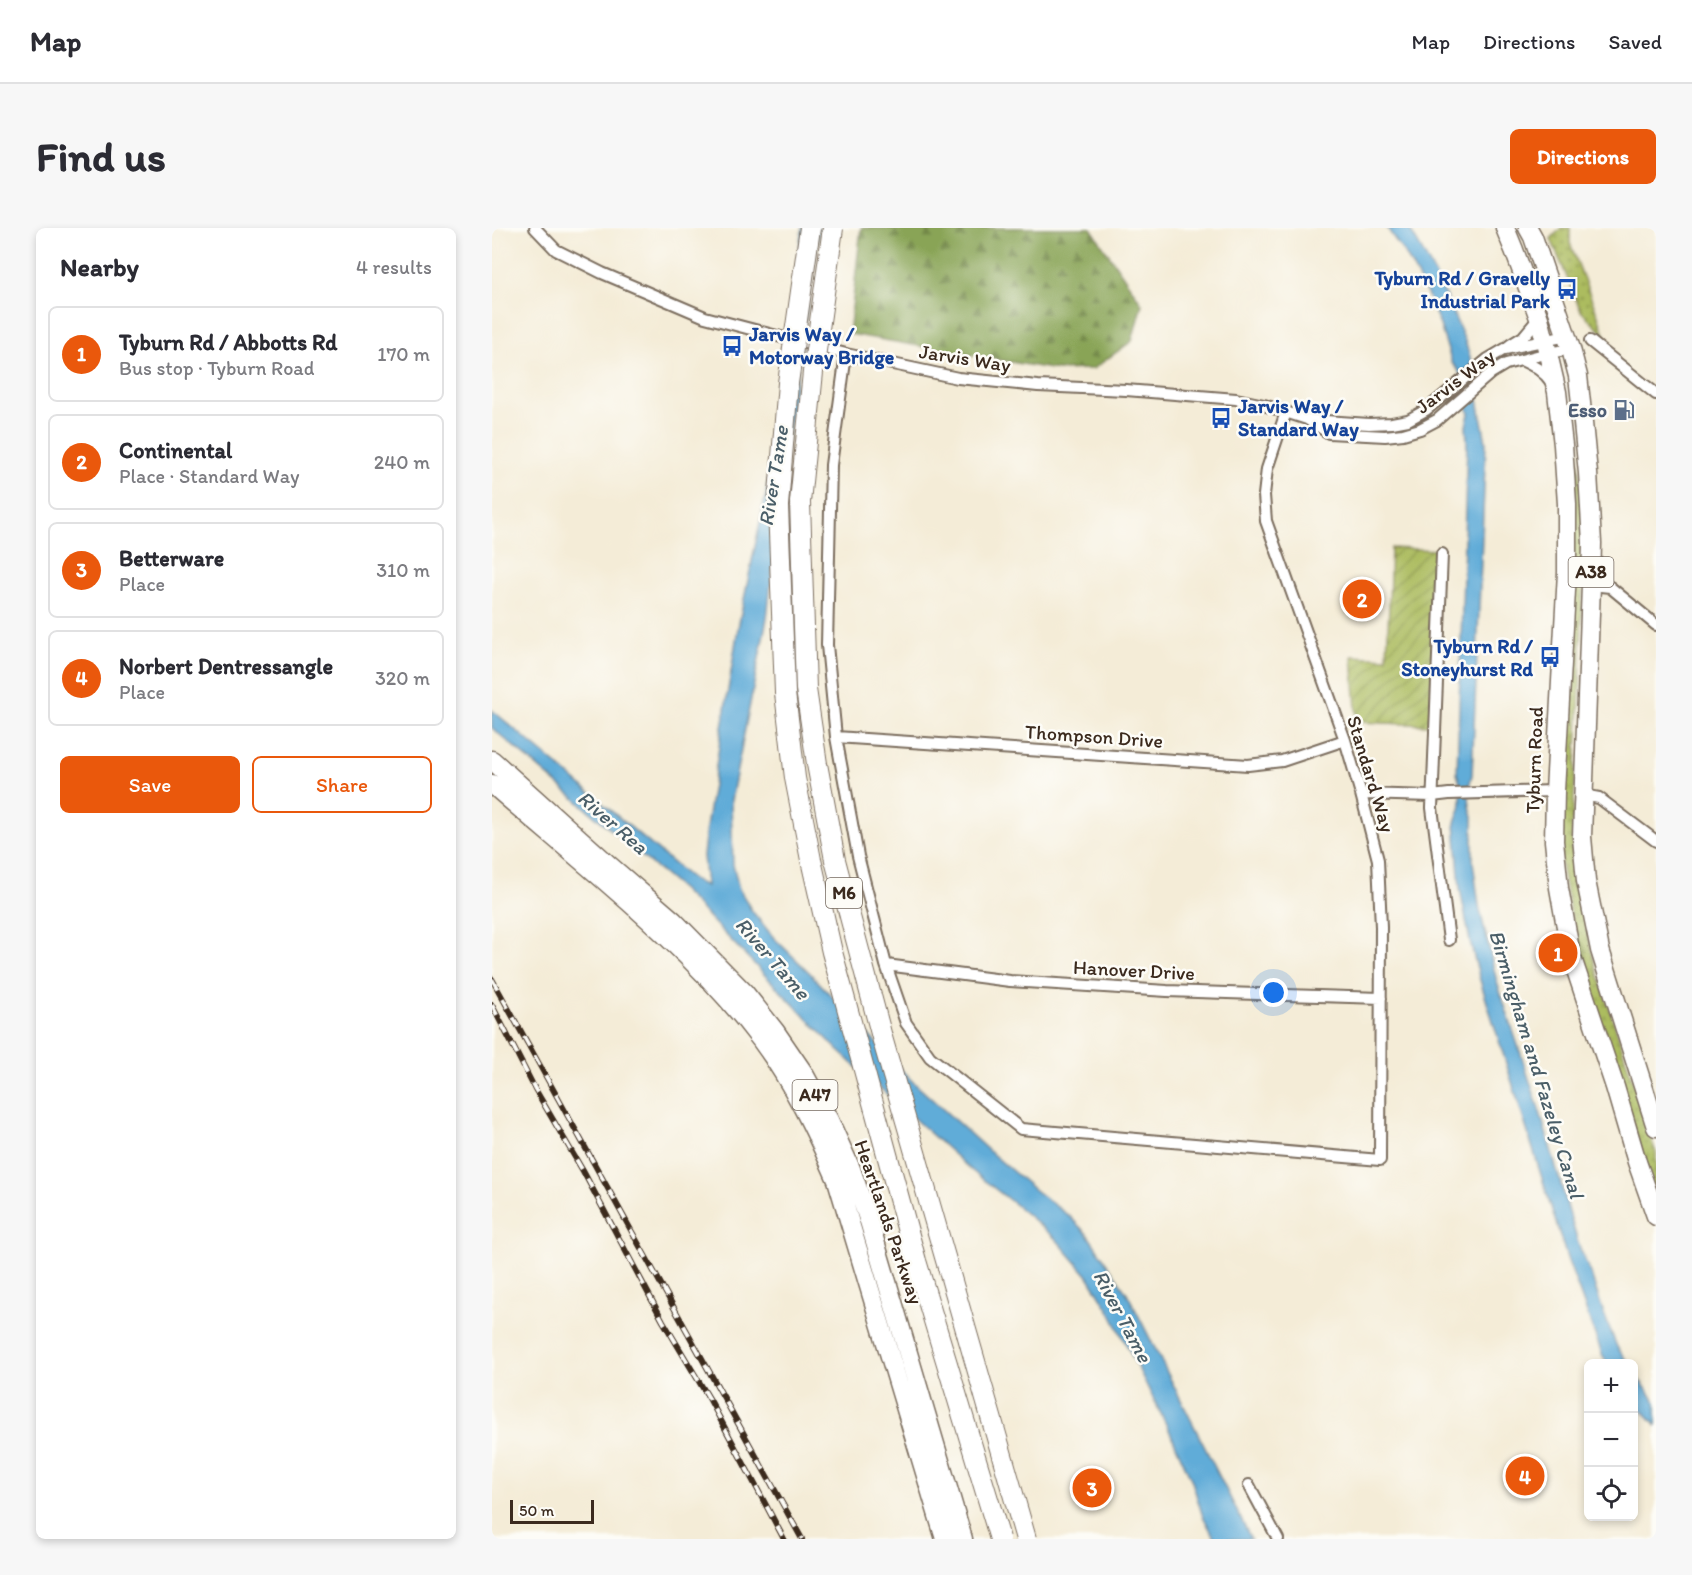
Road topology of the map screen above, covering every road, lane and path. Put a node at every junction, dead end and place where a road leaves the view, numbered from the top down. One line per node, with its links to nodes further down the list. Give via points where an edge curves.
1 (535, 228): 11 (street, Jarvis Way, via 556,250 705,317)
2 (810, 228): 37 (highway, M6, bridge, via 788,383 778,507 785,693 795,778 832,952 916,1261)
3 (833, 228): 38 (highway, M6, bridge, via 800,502 806,689 817,764 835,860 877,1018)
4 (1505, 228): 6 (main road, Tyburn Road / A38)
5 (1534, 232): 8 (main road, A38)
6 (1539, 318): 9 (main road, Tyburn Road / A38); 10 (street, Jarvis Way, via 1523,337)
7 (1590, 341): 14 (street)
8 (1569, 343): 9 (street); 18 (main road, A38, via 1578,376 1588,473)
9 (1547, 347): 10 (street); 12 (street, Jarvis Way); 13 (main road, Tyburn Road / A38)
10 (1505, 349): 16 (street, Jarvis Way, via 1426,411 1408,420 1369,424)
11 (846, 354): 15 (street, Jarvis Way, via 958,378 1236,399); 20 (street, via 831,465 829,516 827,645)
12 (1521, 360): 13 (street, Jarvis Way, via 1542,372); 16 (street, Jarvis Way, via 1491,373 1437,420 1403,434 1329,433)
13 (1557, 392): 24 (main road, Tyburn Road / A38, via 1567,504 1567,572)
14 (1656, 394)
15 (1286, 412): 16 (street, Jarvis Way); 21 (street, Standard Way, via 1267,469 1266,521)
16 (1308, 419)
17 (1442, 554): 27 (street)
18 (1591, 585): 19 (street, via 1610,586); 26 (main road, A38)
19 (1656, 625)
20 (836, 736): 21 (street, Thompson Drive, via 1248,765 1282,761); 30 (street, via 858,856)
21 (1344, 740): 25 (street, Standard Way)
22 (492, 760): 36 (main road, Heartlands Parkway / A47, via 674,921 744,992 802,1072 829,1120 870,1221)
23 (492, 784): 35 (main road, Heartlands Parkway / A47, via 695,964 762,1041 785,1077 837,1180)
24 (1555, 791): 27 (street); 33 (main road, Tyburn Road / A38, via 1555,853 1571,956)
25 (1361, 794): 27 (street); 31 (street, Standard Way, via 1378,860)
26 (1583, 795): 28 (street, via 1599,798); 32 (main road, A38, via 1586,881 1600,950)
27 (1432, 796): 29 (street)
28 (1656, 840)
29 (1449, 940)
30 (886, 965): 31 (street, Hanover Drive, via 1030,983); 31 (street, Standard Way, via 906,1023 930,1057 1022,1129 1380,1160)
31 (1381, 998)
32 (1656, 1127)
33 (1656, 1216)
34 (1249, 1485): 39 (street)
35 (945, 1539)
36 (963, 1539)
37 (1000, 1539)
38 (1026, 1539)
39 (1278, 1539)

